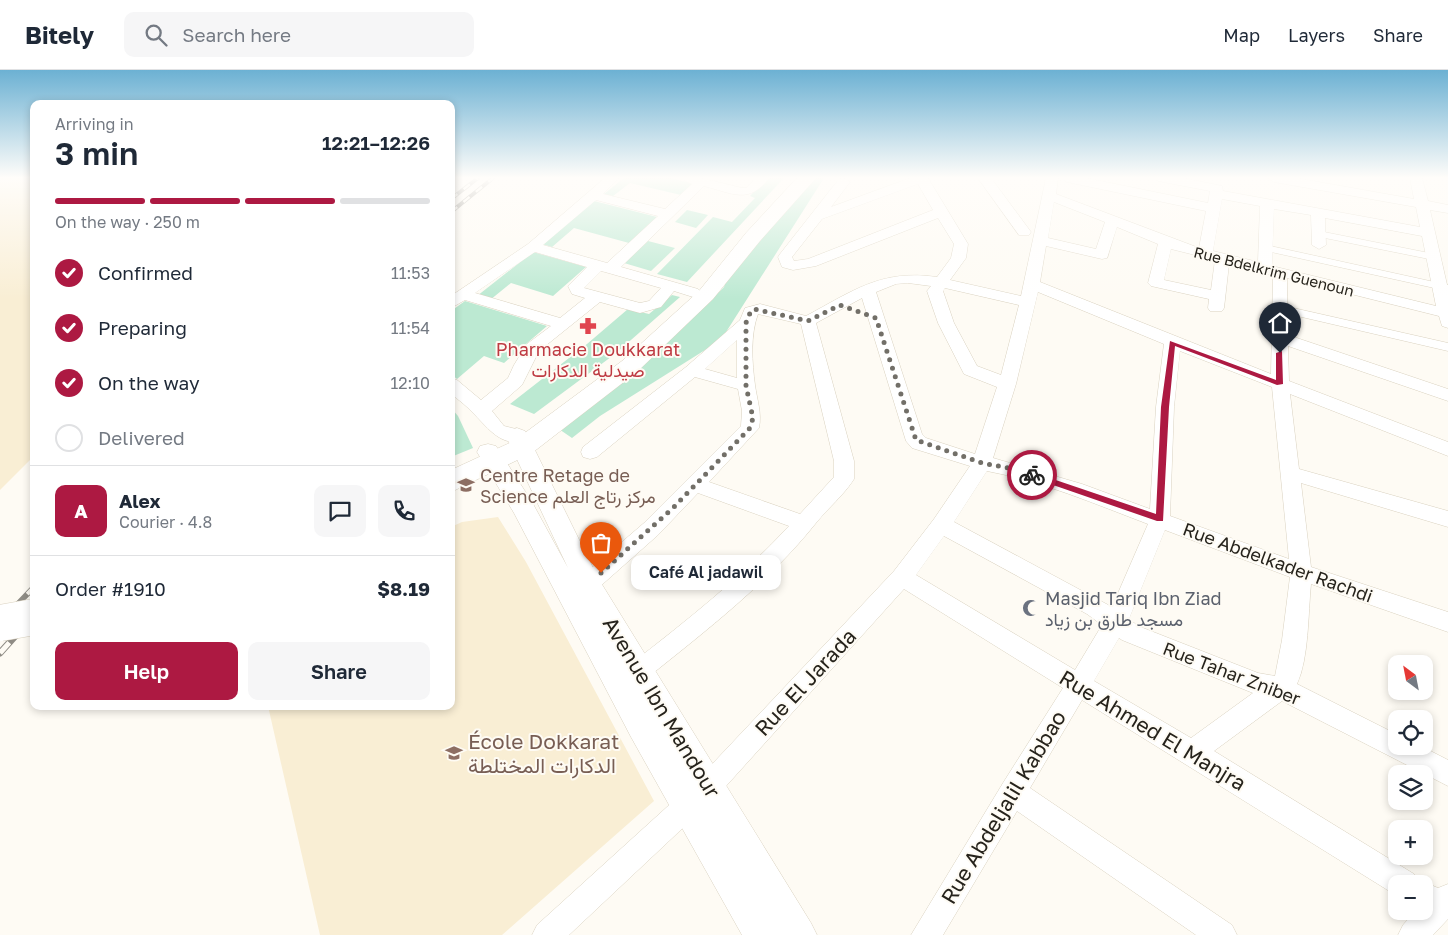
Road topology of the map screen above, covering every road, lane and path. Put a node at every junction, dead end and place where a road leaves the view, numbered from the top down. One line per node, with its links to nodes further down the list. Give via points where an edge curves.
1 (566, 218): 23 (street)
2 (662, 218): 28 (street)
3 (755, 218): 35 (main road)
4 (770, 218): 56 (main road, via 706,295 630,366)
5 (817, 218): 6 (street, via 785,257 787,264 812,263)
6 (925, 218)
7 (945, 218): 30 (street, via 957,235 962,252)
8 (1014, 218): 17 (street)
9 (1046, 218): 20 (street, Rue El Jarada)
10 (1105, 218): 16 (street, Rue Bdelkrim Guenoun)
11 (1212, 218): 25 (street)
12 (1267, 218): 24 (street)
13 (1318, 218): 19 (street)
14 (1347, 218): 18 (street)
15 (1426, 218): 18 (street)
16 (1112, 221): 20 (street, via 1102,255); 21 (street, Rue Bdelkrim Guenoun)
17 (1024, 232)
18 (1430, 237): 22 (street); 27 (street)
19 (1319, 240): 27 (street)
20 (1041, 241): 31 (street, Rue El Jarada)
21 (1166, 242): 25 (street, Rue Bdelkrim Guenoun); 26 (street, via 1156,283 1217,302)
22 (1448, 245)
23 (533, 247): 28 (street); 37 (street)
24 (1266, 248): 29 (street); 32 (street)
25 (1205, 254): 26 (street, Rue Bdelkrim Guenoun)
26 (1222, 258): 29 (street, Rue Bdelkrim Guenoun)
27 (1439, 263): 32 (street)
28 (604, 267): 33 (street); 36 (street, via 575,289)
29 (1273, 272): 40 (street); 42 (street, Rue Bdelkrim Guenoun)
30 (939, 283): 34 (street, via 895,280); 38 (street); 50 (street, via 934,291 937,303 967,366 976,374)
31 (1032, 284): 38 (street, Rue El Jarada); 47 (street)
32 (1444, 286): 42 (street)
33 (670, 287): 35 (street); 36 (street, via 646,308)
34 (868, 291): 39 (street); 41 (street, Rue Abdelkader Rachdi)
35 (693, 292): 56 (main road, via 656,330 583,390)
36 (596, 297): 45 (street)
37 (458, 299): 45 (street)
38 (1026, 302): 50 (street, Rue El Jarada)
39 (840, 305): 41 (street); 44 (street)
40 (1280, 309): 46 (street); 48 (street)
41 (876, 318): 60 (street, Rue Abdelkader Rachdi, via 916,440)
42 (1447, 318)
43 (747, 319): 44 (street, via 754,309 760,309); 49 (street); 52 (street)
44 (808, 321): 67 (street, via 844,461 844,479)
45 (562, 324): 55 (street, via 526,357 516,381)
46 (1279, 337): 51 (street); 54 (street)
47 (1172, 342): 51 (street); 65 (street, via 1165,407)
48 (1448, 347)
49 (692, 371): 52 (street); 58 (street)
50 (1007, 384): 60 (street, Rue El Jarada)
51 (1280, 384): 57 (street); 62 (street)
52 (746, 386): 64 (street, via 752,407 750,428)
53 (455, 387): 55 (street)
54 (1448, 395)
55 (481, 410): 56 (street)
56 (513, 438): 59 (main road); 71 (street, Avenue Ibn Mandour)
57 (1448, 449)
58 (590, 452)
59 (490, 457): 61 (main road); 63 (main road); 85 (street, Avenue Ibn Mandour, via 526,513 601,657)
60 (982, 463): 65 (street, Rue Abdelkader Rachdi, via 1009,468); 68 (street, Rue El Jarada)
61 (455, 469)
62 (1289, 473): 66 (street); 69 (street)
63 (455, 479)
64 (696, 484): 67 (street); 71 (street)
65 (1160, 519): 69 (street, Rue Abdelkader Rachdi); 76 (street, Rue Abdeljalil Kabbao)
66 (1448, 519)
67 (806, 524): 78 (street, via 701,622)
68 (941, 525): 70 (street, Rue El Jarada); 76 (street, Rue Tahar Zniber, via 1095,607)
69 (1301, 572): 77 (street, Rue Abdelkader Rachdi); 80 (street, via 1288,677)
70 (902, 577): 79 (street, Rue Ahmed El Manjra); 83 (street, Rue El Jarada)
71 (588, 584): 78 (street, Avenue Ibn Mandour)
72 (30, 602): 73 (main road)
73 (0, 606)
74 (30, 618): 75 (main road, bridge)
75 (0, 622)
76 (1116, 622): 79 (street, Rue Abdeljalil Kabbao); 80 (street, Rue Tahar Zniber, via 1130,633 1178,654 1257,684)
77 (1448, 622)
78 (639, 671): 83 (street, Avenue Ibn Mandour)
79 (1077, 684): 81 (street, Rue Ahmed El Manjra); 84 (street, Rue Abdeljalil Kabbao)
80 (1280, 688): 81 (street); 82 (street, Rue Tahar Zniber)
81 (1192, 752): 86 (street, Rue Ahmed El Manjra)
82 (1448, 773)
83 (709, 786): 85 (street, Rue El Jarada); 91 (street, Avenue Ibn Mandour)
84 (1012, 792): 88 (street, Rue Abdeljalil Kabbao); 92 (street)
85 (686, 806): 89 (street, Rue El Jarada); 90 (street, Avenue Ibn Mandour)
86 (1390, 875)
87 (1437, 900): 93 (street)
88 (928, 934)
89 (547, 935)
90 (762, 935)
91 (799, 935)
92 (1222, 935)
93 (1413, 935)

